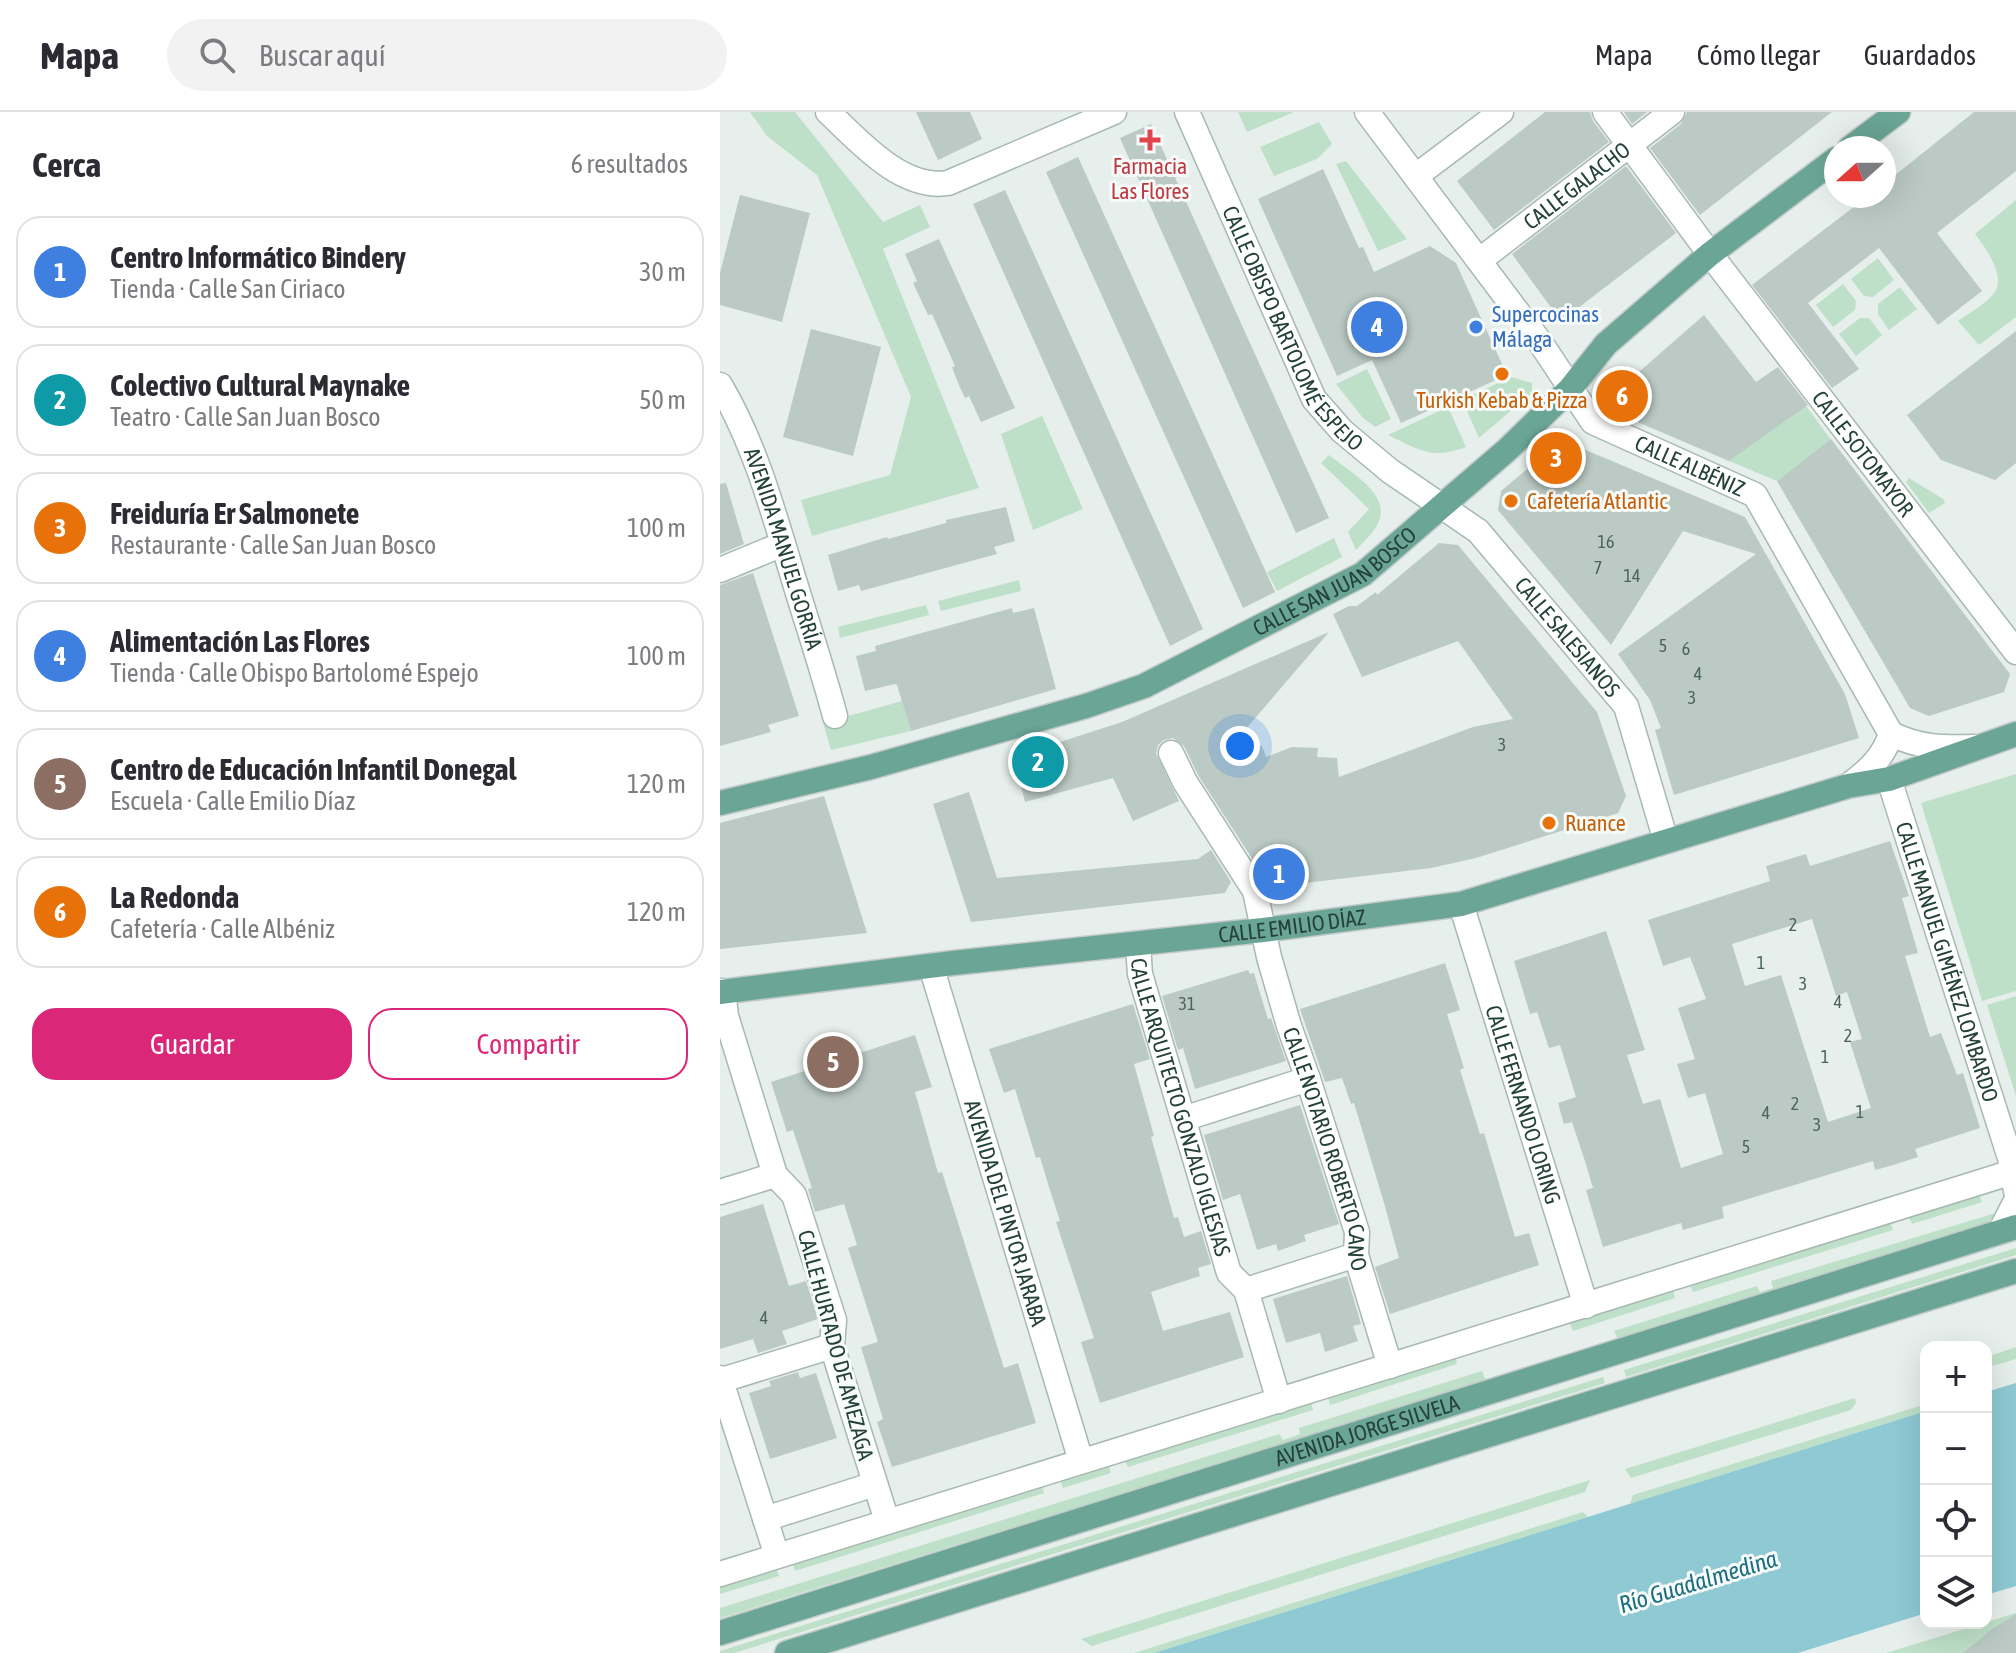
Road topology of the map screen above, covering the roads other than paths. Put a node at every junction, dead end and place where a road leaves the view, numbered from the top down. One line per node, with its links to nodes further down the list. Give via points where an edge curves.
1 (828, 112): 2 (street, via 883,164 933,185)
2 (1114, 112)
3 (1187, 112): 17 (street, CALLE OBISPO BARTOLOMÉ ESPEJO, via 1314,399 1390,471)
4 (1367, 112): 12 (street, CALLE ALBÉNIZ)
5 (1501, 112): 12 (street)
6 (1605, 112): 10 (street, CALLE SOTOMAYOR)
7 (1672, 112): 10 (street, CALLE GALACHO)
8 (1898, 112): 9 (main road)
9 (1866, 136)
10 (1630, 145): 13 (street, CALLE SOTOMAYOR); 14 (street, CALLE GALACHO)
11 (1824, 168): 13 (main road, CALLE SAN JUAN BOSCO)
12 (1416, 176): 14 (street, CALLE ALBÉNIZ)
13 (1710, 254): 16 (main road, CALLE SAN JUAN BOSCO, via 1606,344); 20 (street, CALLE SOTOMAYOR)
14 (1480, 260): 16 (street, CALLE ALBÉNIZ)
15 (720, 385): 18 (street, AVENIDA MANUEL GORRÍA, via 747,440)
16 (1570, 389): 17 (main road, CALLE SAN JUAN BOSCO); 22 (street, CALLE ALBÉNIZ, via 1593,422 1755,495)
17 (1443, 506): 28 (main road, CALLE SAN JUAN BOSCO, via 1363,574 1144,686 871,767); 29 (street, CALLE SALESIANOS, via 1478,531 1626,706)
18 (783, 544): 19 (street); 21 (street, AVENIDA MANUEL GORRÍA)
19 (720, 570)
20 (2016, 652)
21 (835, 716)
22 (1891, 734): 24 (street, CALLE EMILIO DÍAZ, via 1913,745); 27 (street, CALLE EMILIO DÍAZ, via 1885,752)
23 (2016, 734): 24 (main road, CALLE EMILIO DÍAZ)
24 (1980, 747): 26 (main road, CALLE EMILIO DÍAZ)
25 (1171, 753): 31 (street, CALLE NOTARIO ROBERTO CANO, via 1255,891)
26 (1889, 779): 27 (main road, CALLE EMILIO DÍAZ); 39 (street, CALLE MANUEL GIMÉNEZ LOMBARDO)
27 (1848, 786): 29 (main road, CALLE EMILIO DÍAZ)
28 (720, 803)
29 (1666, 841): 30 (main road, CALLE EMILIO DÍAZ)
30 (1461, 904): 31 (main road, CALLE EMILIO DÍAZ); 46 (street, CALLE FERNANDO LORING)
31 (1263, 930): 32 (main road, CALLE EMILIO DÍAZ); 36 (street, CALLE NOTARIO ROBERTO CANO)
32 (1138, 945): 33 (main road, CALLE EMILIO DÍAZ); 37 (street, CALLE ARQUITECTO GONZALO IGLESIAS, via 1140,974)
33 (931, 966): 34 (main road, CALLE EMILIO DÍAZ); 51 (street, AVENIDA DEL PINTOR JARABA)
34 (722, 991): 35 (street, CALLE HURTADO DE AMEZAGA)
35 (728, 1050): 38 (street, CALLE HURTADO DE AMEZAGA)
36 (1308, 1079): 37 (street); 43 (street, CALLE NOTARIO ROBERTO CANO, via 1357,1232)
37 (1183, 1119): 45 (street, CALLE ARQUITECTO GONZALO IGLESIAS, via 1229,1273)
38 (775, 1175): 40 (street); 47 (street, CALLE HURTADO DE AMEZAGA, via 794,1195 834,1320)
39 (2015, 1178): 46 (street)
40 (720, 1192)
41 (2016, 1201): 42 (street)
42 (2008, 1230): 57 (main road, AVENIDA JORGE SILVELA)
43 (1356, 1255): 45 (street); 48 (street, CALLE NOTARIO ROBERTO CANO)
44 (2016, 1271): 58 (main road, AVENIDA JORGE SILVELA)
45 (1246, 1290): 50 (street, CALLE ARQUITECTO GONZALO IGLESIAS)
46 (1586, 1306): 48 (street)
47 (832, 1346): 49 (street); 52 (street, CALLE HURTADO DE AMEZAGA)
48 (1390, 1366): 50 (street)
49 (721, 1379): 53 (street)
50 (1279, 1401): 51 (street)
51 (1081, 1461): 54 (street)
52 (875, 1484): 53 (street); 54 (street, CALLE HURTADO DE AMEZAGA)
53 (765, 1519): 55 (street)
54 (887, 1521): 55 (street)
55 (777, 1556): 56 (street)
56 (720, 1574)
57 (720, 1633)
58 (787, 1653)

